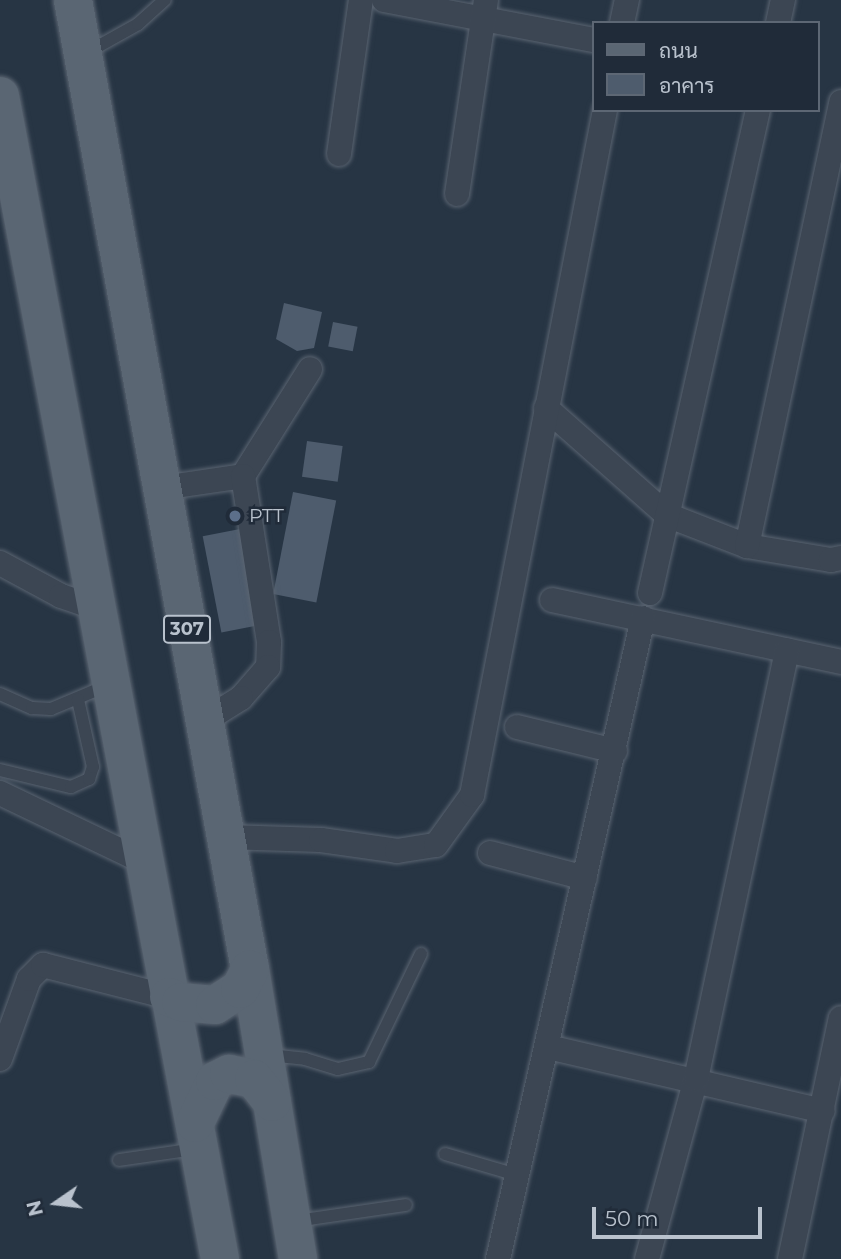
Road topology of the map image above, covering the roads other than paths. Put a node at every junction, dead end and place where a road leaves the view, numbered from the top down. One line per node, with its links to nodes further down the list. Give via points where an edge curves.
1 (73, 0): 11 (main road, 307)
2 (165, 0): 11 (lane, via 138,24)
3 (361, 0): 16 (street)
4 (384, 0): 7 (street)
5 (626, 0): 8 (street)
6 (783, 0): 9 (street)
7 (485, 10): 10 (street); 17 (street)
8 (622, 21)
9 (778, 21)
10 (592, 39)
11 (82, 55): 21 (main road, 307)
12 (0, 96): 28 (main road)
13 (841, 102): 23 (street)
14 (606, 112): 19 (street)
15 (758, 112): 22 (street)
16 (339, 154)
17 (457, 194)
18 (310, 369): 20 (street)
19 (546, 408): 22 (street); 40 (street, via 472,795 436,845 397,850 321,840)
20 (243, 476): 21 (street); 35 (street, via 269,642 268,667 241,698)
21 (162, 488): 35 (main road, 307)
22 (667, 515): 23 (street); 26 (street)
23 (747, 546): 24 (street)
24 (841, 558)
25 (0, 563): 28 (street, via 61,596)
26 (650, 593)
27 (552, 600): 29 (street)
28 (99, 609): 32 (main road)
29 (643, 618): 30 (street); 37 (street)
30 (787, 651): 31 (street); 51 (street)
31 (841, 662)
32 (113, 683): 34 (lane); 42 (main road)
33 (0, 694): 34 (lane, via 32,708 51,709)
34 (78, 700): 38 (lane, via 93,767 89,779 71,787)
35 (204, 721): 40 (main road, 307)
36 (517, 727): 37 (street)
37 (615, 751): 43 (street)
38 (0, 770)
39 (0, 793): 42 (street)
40 (226, 837): 45 (main road, 307)
41 (490, 853): 43 (street)
42 (146, 863): 46 (main road)
43 (585, 878): 48 (street)
44 (421, 954): 49 (lane, via 369,1062 338,1069 305,1059)
45 (250, 969): 46 (main road, via 240,989 215,1005); 49 (main road, 307)
46 (169, 997): 50 (street, via 43,965 29,979); 54 (main road)
47 (840, 1029): 53 (street)
48 (548, 1047): 51 (street); 57 (street)
49 (265, 1055): 52 (main road, 307)
50 (0, 1059)
51 (696, 1079): 53 (street); 63 (street)
52 (272, 1102): 54 (main road, via 254,1079 229,1074 215,1081); 59 (main road, 307)
53 (823, 1111): 64 (street)
54 (197, 1136): 56 (lane); 60 (main road)
55 (445, 1154): 57 (lane)
56 (119, 1160)
57 (517, 1175): 62 (street)
58 (407, 1205): 59 (lane)
59 (292, 1221): 61 (main road, 307)
60 (220, 1259)
61 (298, 1259)
62 (498, 1259)
63 (647, 1259)
64 (790, 1259)

